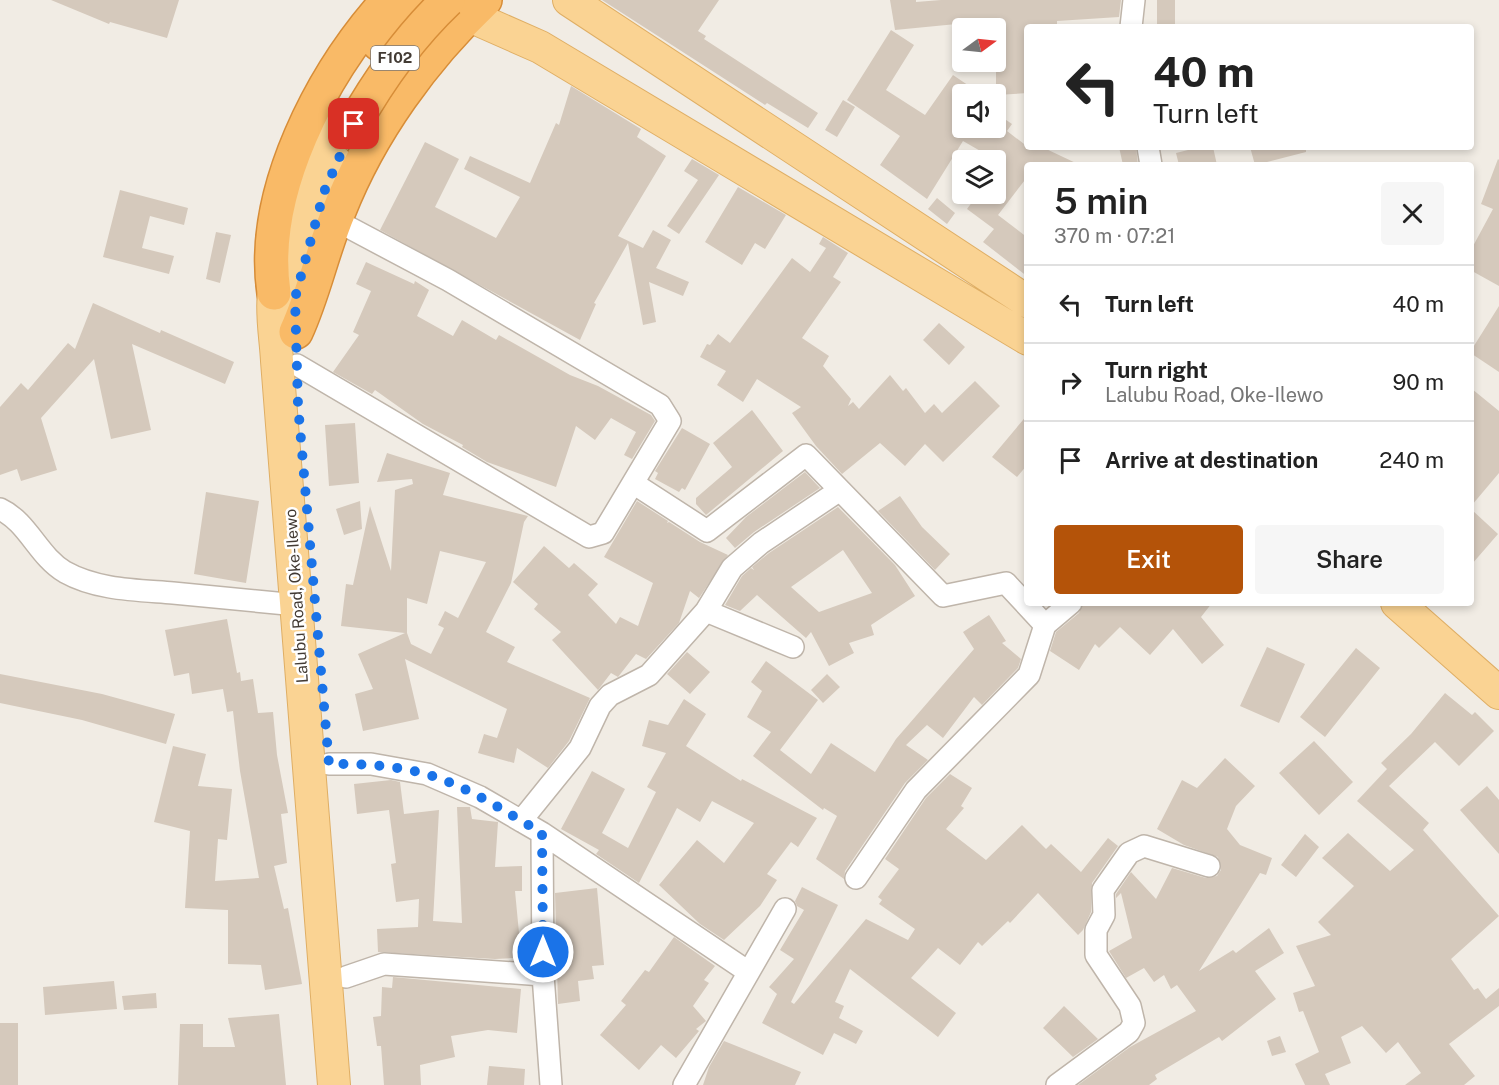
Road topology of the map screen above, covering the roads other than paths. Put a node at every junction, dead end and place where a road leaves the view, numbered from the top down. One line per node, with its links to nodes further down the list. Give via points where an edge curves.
1 (388, 0): 10 (highway, via 357,35 332,73 293,157 277,214 270,268)
2 (418, 0): 8 (highway, F102, via 358,72)
3 (430, 0): 6 (main road)
4 (569, 0): 11 (main road)
5 (1134, 0): 7 (street)
6 (467, 5): 8 (highway, F102, bridge, via 404,45); 9 (highway, via 384,123 358,167); 13 (main road)
7 (1131, 24)
8 (343, 121): 10 (main road, Lalubu Road, Oke-Ilewo / F102, via 293,216 280,255); 12 (main road, Lalubu Road, Oke-Ilewo / F102, via 295,298)
9 (335, 220): 12 (highway, via 311,299); 15 (street, via 448,280 660,405 670,421)
10 (274, 293): 19 (main road, Lalubu Road, Oke-Ilewo / F102)
11 (1024, 299)
12 (296, 332): 14 (main road, Lalubu Road, Oke-Ilewo / F102)
13 (1024, 337)
14 (297, 365): 15 (street, via 589,537 603,533); 29 (main road, Lalubu Road, Oke-Ilewo / F102)
15 (633, 483): 16 (street, via 707,531 806,455)
16 (840, 490): 18 (street, via 943,596 1006,583); 24 (street, via 761,543 732,568)
17 (0, 509): 19 (street, via 11,514 63,571 83,581)
18 (1024, 602)
19 (297, 605): 38 (main road, Lalubu Road, Oke-Ilewo / F102)
20 (1027, 606): 25 (street)
21 (1067, 606): 25 (street)
22 (1400, 606): 28 (main road)
23 (1423, 606): 27 (main road)
24 (706, 611): 26 (street); 30 (street, via 649,675 610,695 600,706 580,747)
25 (1045, 625): 33 (street, via 1029,675 915,790)
26 (793, 647)
27 (1499, 674)
28 (1499, 693)
29 (329, 764): 30 (street, via 371,764 427,774 480,797); 37 (main road, Lalubu Road, Oke-Ilewo / F102)
30 (521, 821): 31 (street)
31 (542, 833): 35 (street); 36 (street)
32 (1209, 866): 42 (street, via 1144,846 1130,853 1103,890 1104,915 1096,930 1096,955 1130,1006 1134,1023 1129,1032)
33 (856, 878)
34 (785, 909): 35 (street)
35 (747, 971): 41 (street)
36 (543, 975): 37 (street, via 384,963); 40 (street)
37 (346, 977): 39 (main road, Lalubu Road, Oke-Ilewo / F102)
38 (334, 1085)
39 (355, 1085)
40 (551, 1085)
41 (684, 1085)
42 (1057, 1085)

